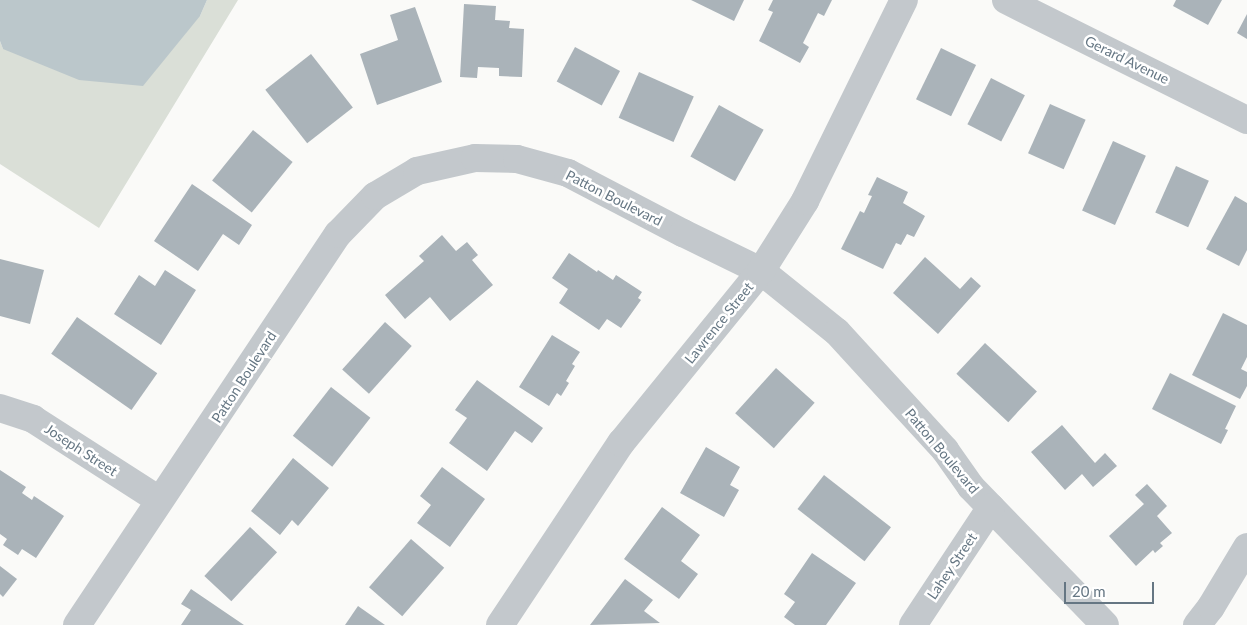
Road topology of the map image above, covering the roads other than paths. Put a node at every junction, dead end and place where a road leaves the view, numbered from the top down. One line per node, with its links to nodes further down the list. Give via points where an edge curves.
1 (904, 0): 4 (street, Lawrence Street, via 805,201)
2 (1006, 0): 3 (street, Gerard Avenue)
3 (1247, 120)
4 (761, 271): 6 (street, Patton Boulevard, via 568,173 518,159 474,158 417,171 375,196 338,234 200,444); 7 (street, Patton Boulevard, via 837,332 945,450 971,487); 10 (street, Lawrence Street, via 621,443)
5 (0, 408): 6 (street, Joseph Street, via 33,419)
6 (159, 500): 9 (street, Patton Boulevard)
7 (991, 507): 11 (street, Lahey Street); 12 (street, Patton Boulevard)
8 (1247, 547): 13 (street)
9 (77, 625)
10 (500, 625)
11 (913, 625)
12 (1105, 625)
13 (1197, 625)

